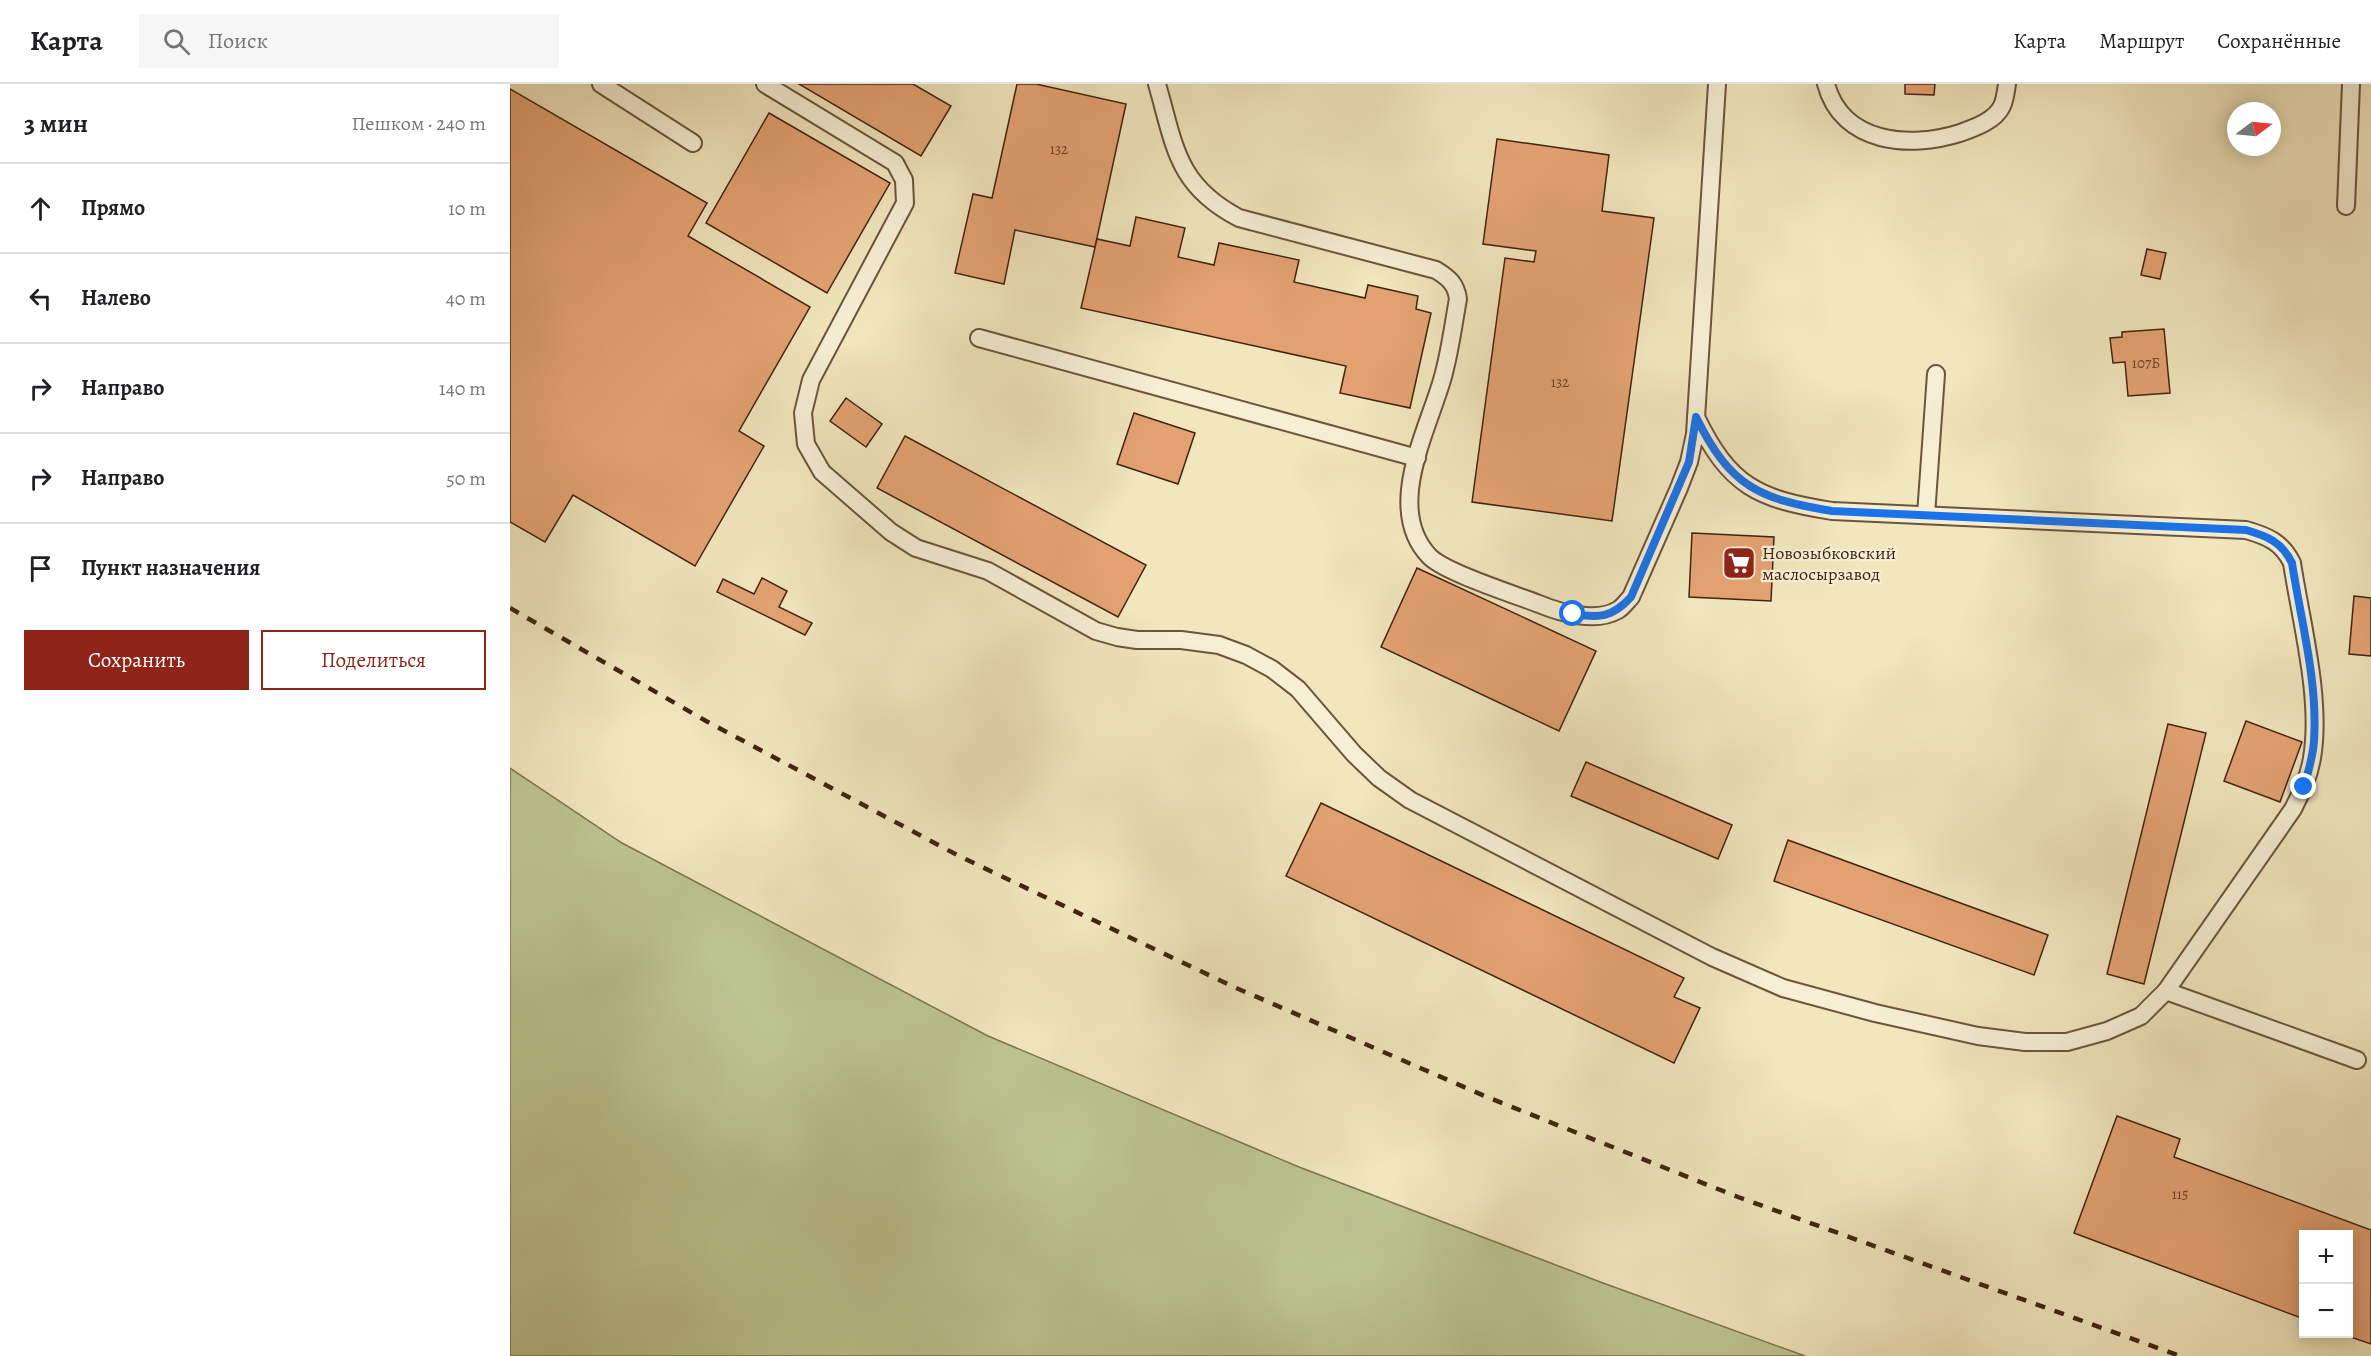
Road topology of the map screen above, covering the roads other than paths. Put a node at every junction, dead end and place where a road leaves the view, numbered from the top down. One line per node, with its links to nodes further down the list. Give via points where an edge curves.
1 (601, 84): 8 (lane)
2 (765, 84): 15 (lane, via 895,163 904,180 905,203 811,380 803,413 806,444 822,472 891,532 916,548 988,571 1096,631 1137,640 1219,645 1246,654 1298,688 1354,754 1410,800 1712,957 1783,988 1978,1036 2025,1042 2067,1042 2107,1031 2141,1016)
3 (1157, 84): 13 (lane, via 1182,165 1191,182 1219,208 1239,218 1436,270 1456,288 1458,299 1451,341)
4 (1717, 84): 12 (lane)
5 (1826, 84): 6 (lane, via 1834,104 1859,129 1877,138 1922,142 1971,129 1990,119 2002,107)
6 (2007, 84)
7 (2351, 84): 9 (lane)
8 (693, 143)
9 (2346, 206)
10 (979, 338): 13 (lane)
11 (1936, 374): 14 (lane)
12 (1696, 417): 13 (lane, via 1689,462 1631,597 1620,609 1606,615 1549,609 1432,558 1421,545 1409,514); 14 (lane, via 1711,447 1730,471 1750,487 1774,498 1832,511)
13 (1417, 458)
14 (1926, 515): 15 (lane, via 2246,530 2275,540 2286,551 2292,563 2312,685 2314,742 2304,787 2293,809)
15 (2166, 991): 16 (lane)
16 (2357, 1060)

